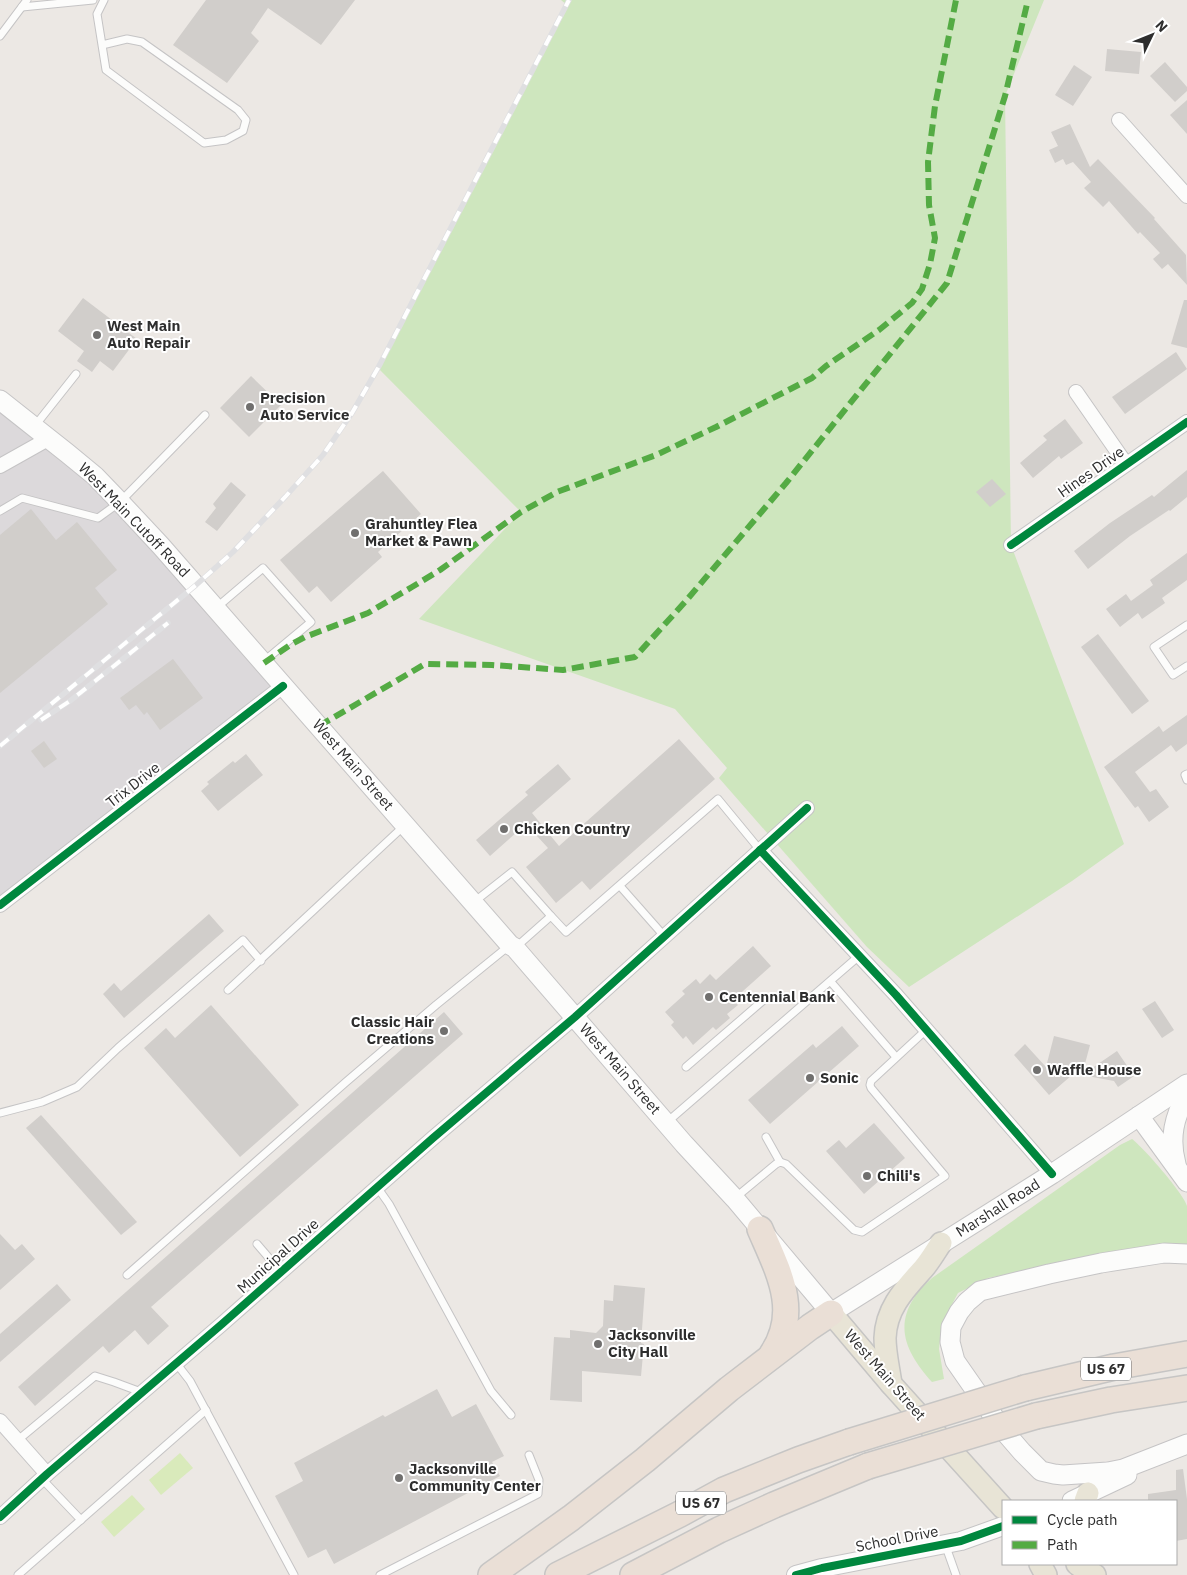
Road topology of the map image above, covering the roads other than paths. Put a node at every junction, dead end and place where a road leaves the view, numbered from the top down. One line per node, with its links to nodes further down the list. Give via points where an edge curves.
1 (27, 0): 4 (lane)
2 (93, 0): 4 (lane)
3 (104, 0): 6 (lane, via 97,14)
4 (22, 7): 5 (lane)
5 (0, 36)
6 (102, 45): 6 (lane, via 127,39 142,42 238,110 246,120 243,131 226,140 204,143 106,70)
7 (1119, 120): 8 (street)
8 (1187, 196)
9 (76, 374): 14 (lane)
10 (1076, 392): 15 (street)
11 (0, 400): 14 (main road, West Main Cutoff Road)
12 (204, 415): 17 (lane)
13 (1187, 422): 15 (street, Hines Drive)
14 (41, 433): 16 (street); 17 (main road, West Main Cutoff Road, via 95,476)
15 (1126, 464): 19 (street, Hines Drive)
16 (0, 466)
17 (120, 502): 18 (lane, via 98,518 22,498); 20 (main road, West Main Cutoff Road)
18 (0, 511)
19 (1011, 545)
20 (196, 585): 21 (main road, West Main Street)
21 (216, 608): 23 (main road, West Main Street); 23 (lane, via 263,568 311,622)
22 (1187, 625): 24 (lane, via 1154,647 1173,675)
23 (263, 662): 25 (main road, West Main Street)
24 (1187, 666)
25 (283, 686): 29 (main road, West Main Street); 33 (street, Trix Drive)
26 (1187, 774): 27 (lane)
27 (1187, 780)
28 (808, 808): 30 (street, Municipal Drive)
29 (406, 825): 32 (main road, West Main Street); 38 (lane)
30 (760, 850): 31 (lane, via 718,799); 35 (street, Municipal Drive); 37 (street)
31 (620, 886): 34 (lane, via 566,932); 35 (lane)
32 (473, 902): 34 (lane, via 512,872); 36 (main road, West Main Street)
33 (0, 905)
34 (551, 916): 36 (lane)
35 (665, 938): 42 (street, Municipal Drive)
36 (513, 946): 42 (main road, West Main Street); 62 (lane, via 346,1082)
37 (859, 956): 39 (lane); 43 (street)
38 (261, 960): 40 (lane); 48 (lane, via 243,940 76,1087 42,1102)
39 (831, 982): 44 (lane); 50 (lane)
40 (228, 990)
41 (766, 998): 45 (lane)
42 (575, 1017): 50 (main road, West Main Street); 55 (street, Municipal Drive)
43 (926, 1031): 44 (lane); 53 (street)
44 (896, 1057): 52 (lane, via 871,1081 871,1088 945,1176 858,1232 786,1164)
45 (686, 1067)
46 (1187, 1084): 49 (main road, Marshall Road)
47 (1187, 1094): 54 (main road, via 1178,1110 1172,1150)
48 (0, 1113)
49 (1139, 1116): 53 (main road, Marshall Road); 54 (main road)
50 (666, 1124): 56 (main road, West Main Street)
51 (766, 1137): 52 (lane)
52 (780, 1162): 56 (lane)
53 (1052, 1174): 58 (main road, Marshall Road)
54 (1182, 1175)
55 (377, 1187): 61 (street, Municipal Drive); 71 (lane, via 491,1391)
56 (735, 1199): 57 (main road, West Main Street)
57 (760, 1229): 63 (main road, West Main Street); 65 (highway, via 782,1280 786,1316 779,1344)
58 (941, 1243): 63 (main road, Marshall Road); 67 (main road, via 891,1309 885,1339)
59 (258, 1244): 61 (lane)
60 (1187, 1254): 74 (main road, via 1164,1253 1100,1263 980,1291 959,1312 951,1327 950,1342 955,1361 998,1422 1041,1471 1063,1475 1108,1472)
61 (281, 1272): 66 (street, Municipal Drive)
62 (126, 1275)
63 (830, 1313): 65 (highway); 67 (main road, West Main Street)
64 (1187, 1354): 89 (highway, US 67, bridge, via 1025,1388 849,1442 724,1490)
65 (769, 1358): 88 (highway, via 571,1518)
66 (176, 1363): 69 (street, Municipal Drive); 70 (lane, via 190,1380)
67 (891, 1384): 78 (main road, West Main Street)
68 (1187, 1388): 90 (highway, US 67, bridge, via 1036,1416 868,1466 719,1530)
69 (142, 1393): 73 (lane, via 95,1376); 76 (street, Municipal Drive)
70 (206, 1410): 80 (lane); 86 (lane)
71 (510, 1415)
72 (0, 1420): 73 (street)
73 (18, 1440): 76 (street)
74 (1187, 1444): 77 (main road)
75 (529, 1454): 87 (lane, via 539,1480 538,1494)
76 (45, 1476): 79 (street, Municipal Drive); 80 (lane)
77 (1082, 1498)
78 (1002, 1507)
79 (0, 1517)
80 (81, 1520): 85 (lane)
81 (1002, 1526): 82 (street, School Drive)
82 (945, 1544): 91 (street, School Drive); 92 (lane)
83 (1078, 1565): 93 (main road)
84 (1091, 1565): 94 (main road)
85 (18, 1575)
86 (294, 1575)
87 (380, 1575)
88 (491, 1575)
89 (558, 1575)
90 (633, 1575)
91 (796, 1575)
92 (956, 1575)
93 (1095, 1575)
94 (1100, 1575)

